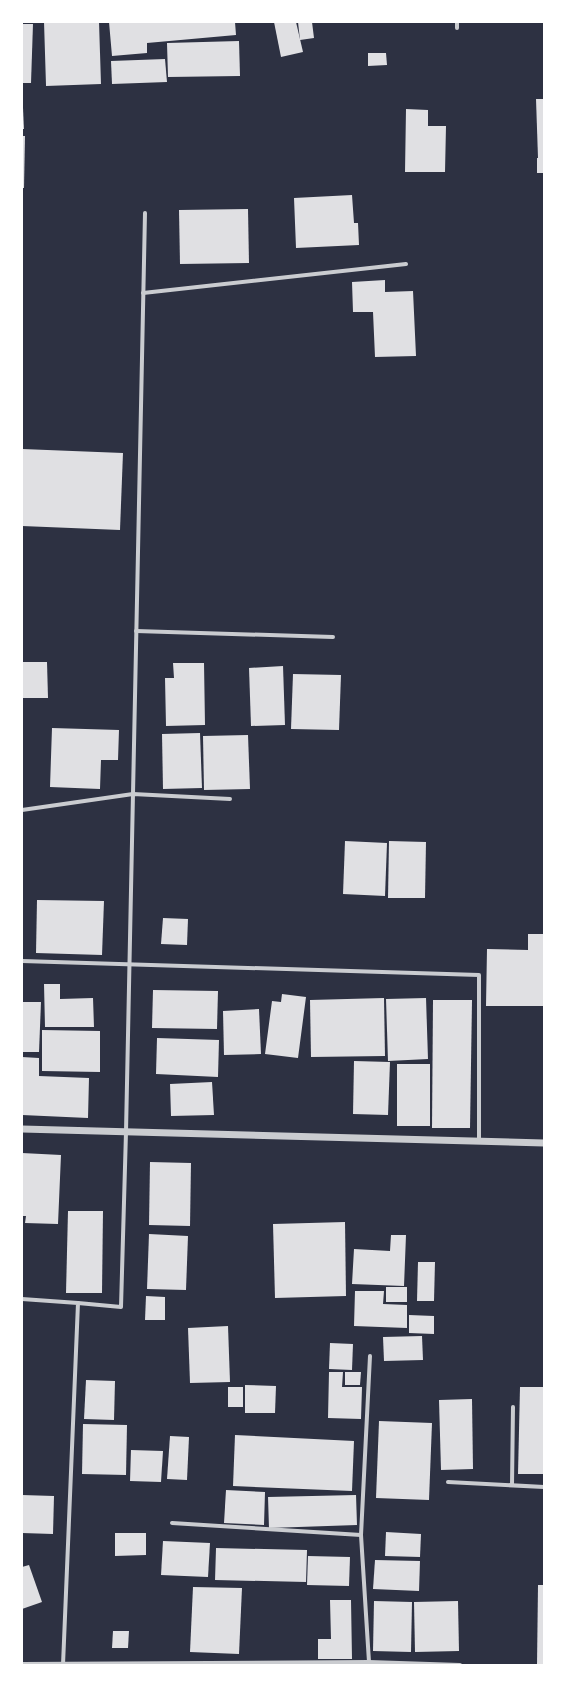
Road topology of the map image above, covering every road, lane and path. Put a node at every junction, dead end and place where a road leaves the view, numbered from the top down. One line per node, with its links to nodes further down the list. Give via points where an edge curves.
1 (457, 22): 2 (street)
2 (457, 28)
3 (145, 213): 5 (street)
4 (406, 264): 5 (street)
5 (143, 293): 6 (street)
6 (136, 631): 7 (street); 8 (street)
7 (333, 637)
8 (133, 794): 9 (street); 10 (street); 12 (street)
9 (230, 799)
10 (22, 810)
11 (22, 961): 12 (street)
12 (130, 964): 14 (street); 15 (street, via 479,975)
13 (22, 1129): 14 (street)
14 (126, 1132): 15 (street); 18 (street, via 121,1307)
15 (480, 1142): 16 (street)
16 (544, 1143)
17 (22, 1299): 18 (street)
18 (78, 1303): 28 (street)
19 (370, 1356): 25 (street)
20 (513, 1407): 22 (street)
21 (448, 1482): 22 (street)
22 (512, 1485): 23 (street)
23 (544, 1487)
24 (172, 1523): 25 (street)
25 (361, 1535): 26 (street)
26 (369, 1662): 28 (street); 29 (street)
27 (22, 1664): 28 (street)
28 (63, 1665)
29 (460, 1665)

